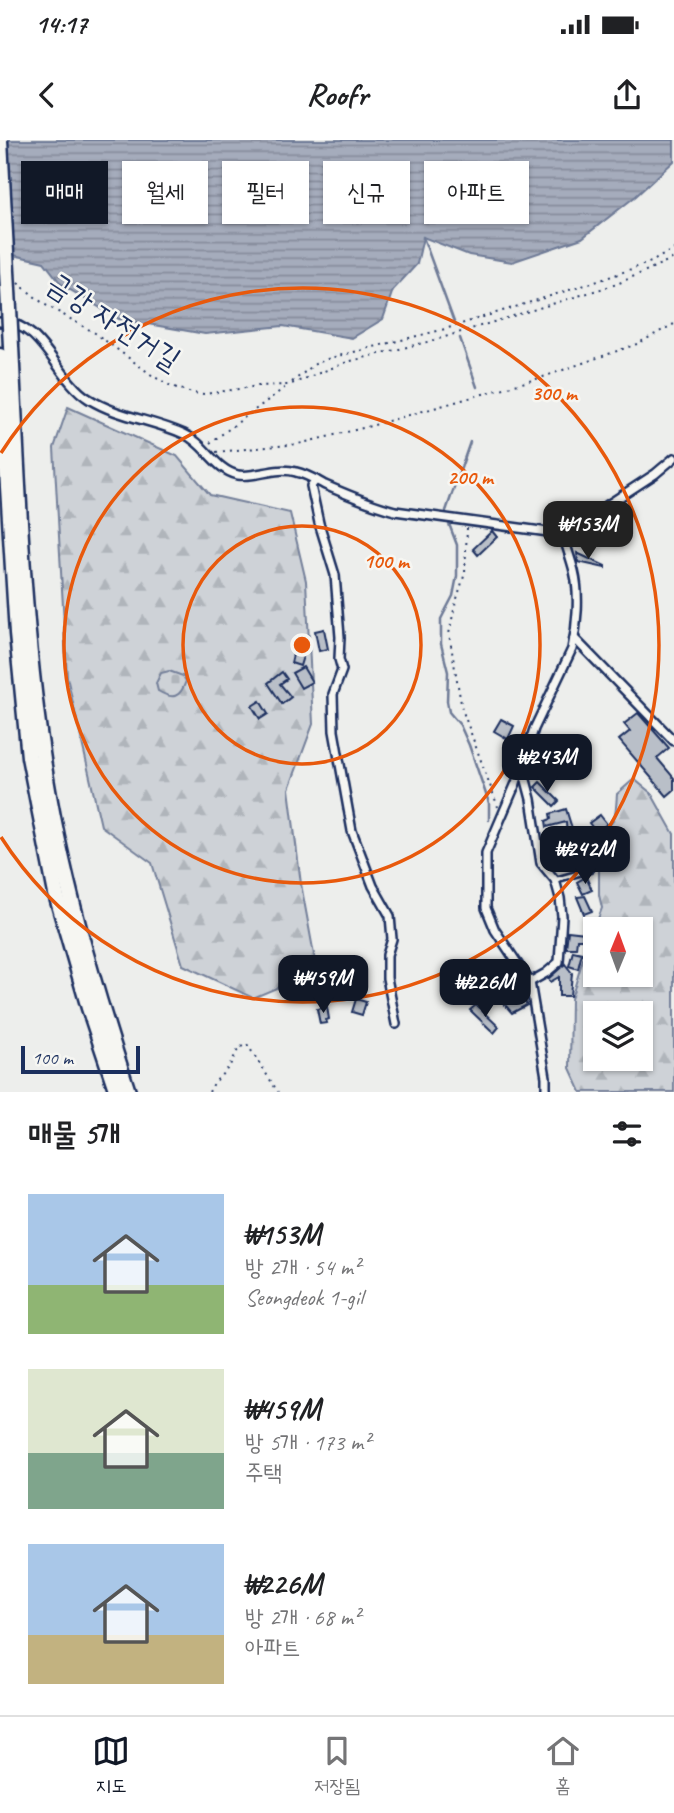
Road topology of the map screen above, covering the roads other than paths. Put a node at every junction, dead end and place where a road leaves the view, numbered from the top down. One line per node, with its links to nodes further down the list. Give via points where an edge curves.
1 (0, 140): 3 (highway, bridge)
2 (0, 322): 5 (street, via 17,326 42,344 64,378 88,399 185,434 227,471 246,476 284,470)
3 (6, 351): 14 (highway, via 17,634 29,757 56,894); 15 (highway, via 42,753 67,888)
4 (674, 458): 6 (street)
5 (316, 480): 6 (street, via 376,506 407,513); 13 (street, via 314,503 335,575 340,637 342,670 333,694 334,731 352,831 390,916 387,978)
6 (563, 534): 7 (street, via 575,574)
7 (574, 638): 8 (street); 9 (street)
8 (674, 741)
9 (520, 771): 11 (street, via 531,799 541,863); 12 (street, via 486,853 486,908 502,942)
10 (590, 870): 11 (lane)
11 (555, 880): 12 (street, via 562,916 559,962)
12 (530, 982): 16 (street)
13 (396, 1024)
14 (117, 1092)
15 (128, 1092)
16 (546, 1092)

